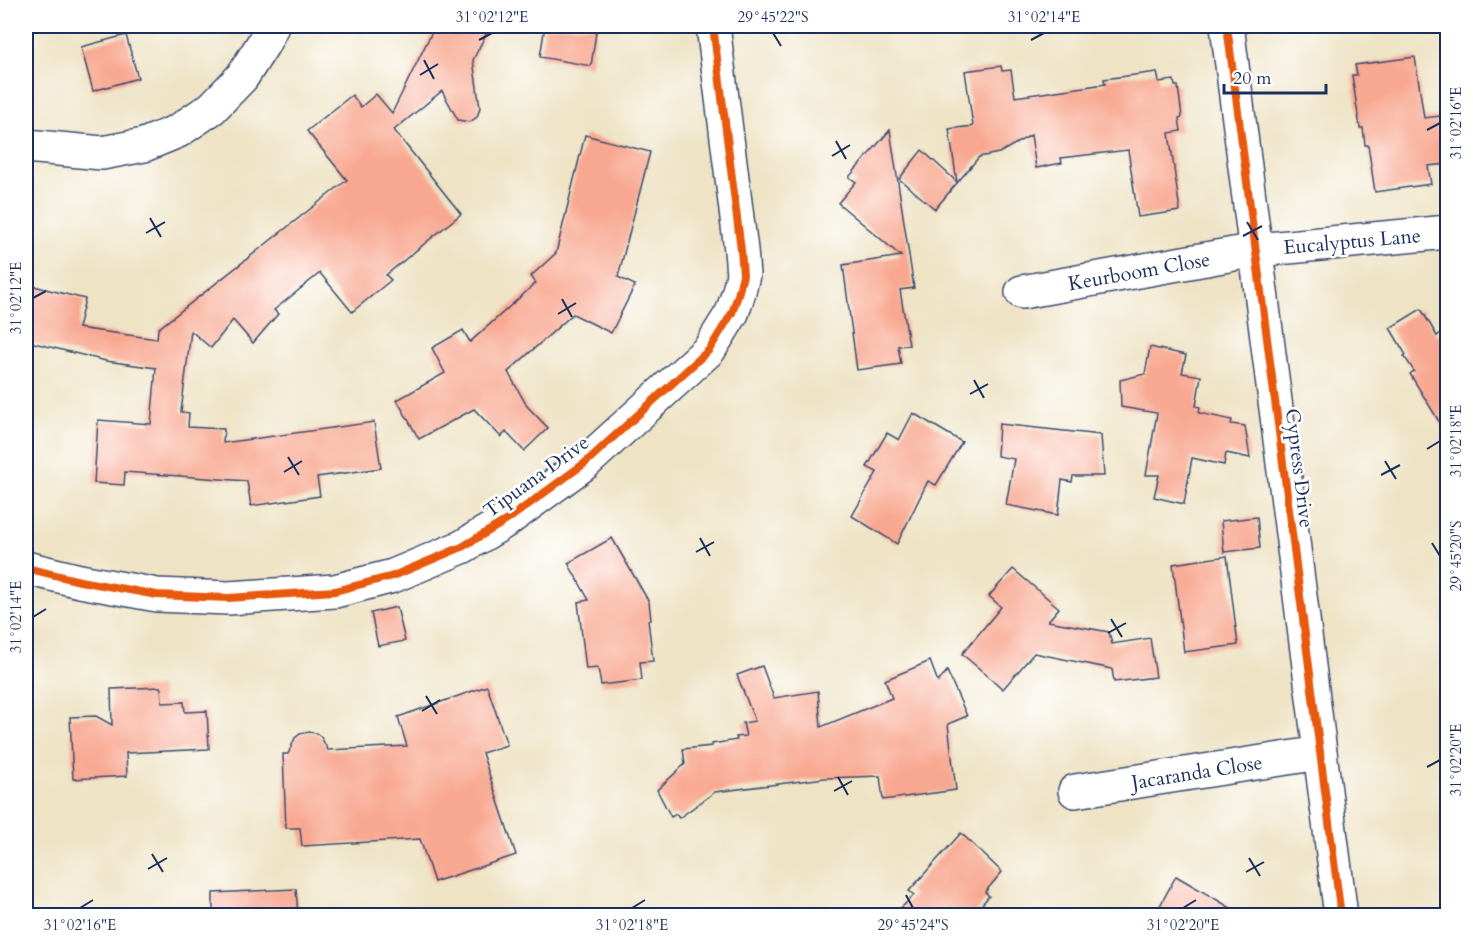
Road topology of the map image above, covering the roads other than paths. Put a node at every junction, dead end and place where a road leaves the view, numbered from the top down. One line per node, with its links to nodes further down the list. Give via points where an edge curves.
1 (272, 26): 4 (street, via 242,77 212,108 178,130 144,145 102,153)
2 (713, 26): 8 (street, Tipuana Drive, via 741,250 743,275 738,296 709,350 585,463 507,520 462,547 393,576 335,591 228,598 157,595)
3 (1227, 26): 6 (street, Cypress Drive)
4 (26, 146)
5 (1448, 232): 6 (street, Eucalyptus Lane)
6 (1256, 250): 7 (street, Keurboom Close); 9 (street, Cypress Drive)
7 (1022, 292)
8 (26, 568)
9 (1320, 753): 10 (street, Jacaranda Close); 11 (street, Cypress Drive)
10 (1075, 790)
11 (1341, 915)

